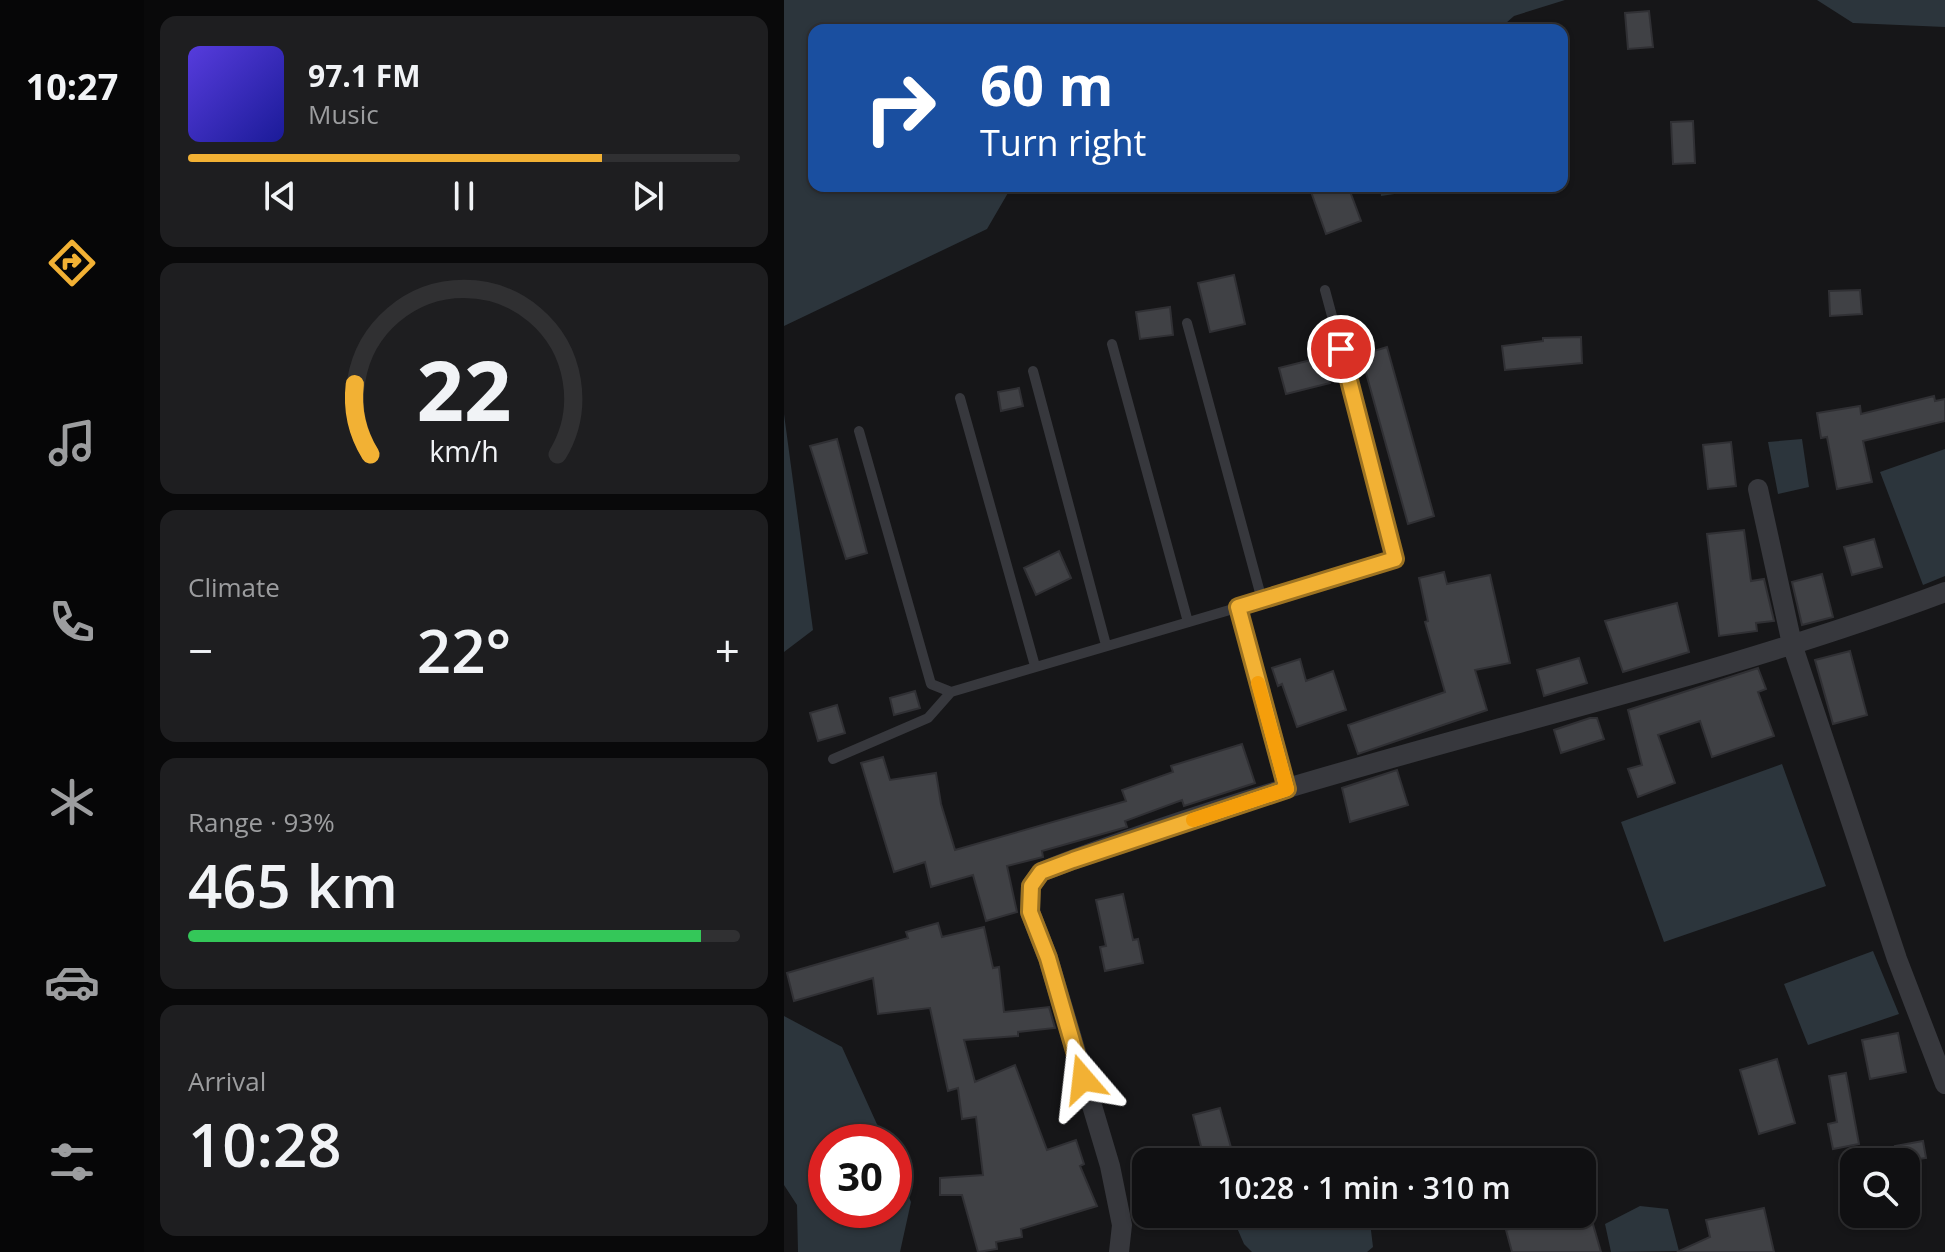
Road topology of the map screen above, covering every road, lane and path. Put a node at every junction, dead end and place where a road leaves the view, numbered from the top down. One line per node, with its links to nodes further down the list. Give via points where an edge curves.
1 (1325, 290): 9 (lane, via 1396,554 1389,563)
2 (1187, 323): 9 (lane)
3 (1112, 344): 11 (lane)
4 (1033, 371): 13 (lane)
5 (960, 398): 14 (lane)
6 (859, 431): 15 (lane, via 931,684)
7 (1758, 489): 12 (street)
8 (1945, 592): 12 (street)
9 (1262, 600): 10 (lane)
10 (1238, 607): 11 (lane); 17 (lane)
11 (1188, 622): 13 (lane)
12 (1792, 644): 17 (street); 18 (street, via 1897,959)
13 (1106, 645): 14 (lane)
14 (1035, 666): 15 (lane)
15 (951, 692): 16 (lane, via 928,718)
16 (833, 759)
17 (1287, 789): 19 (street, via 1041,872 1031,886 1030,912 1110,1166 1122,1225)
18 (1945, 1084)
19 (1119, 1252)

